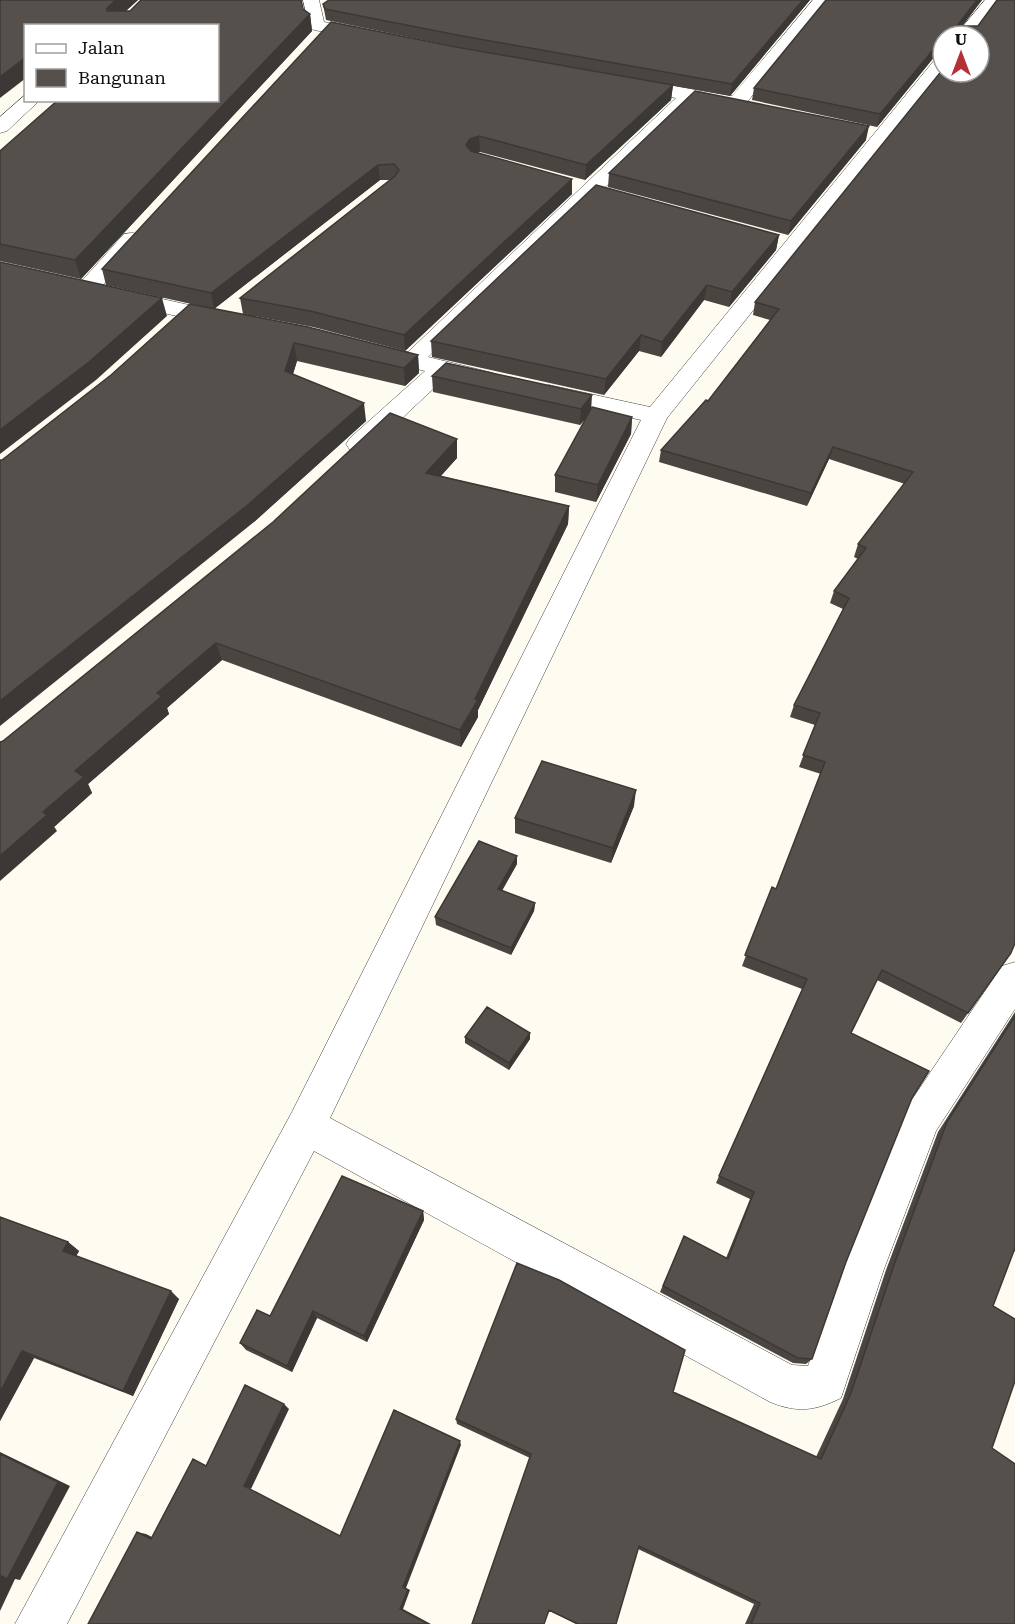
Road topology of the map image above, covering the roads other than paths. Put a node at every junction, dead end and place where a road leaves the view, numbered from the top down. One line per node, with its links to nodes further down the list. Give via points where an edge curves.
1 (310, 0): 5 (street, via 314,23)
2 (822, 0): 12 (street)
3 (994, 0): 4 (street)
4 (974, 24)
5 (328, 28): 6 (street); 7 (street)
6 (314, 40)
7 (383, 40)
8 (931, 73): 20 (street, via 870,133)
9 (608, 81): 10 (street)
10 (690, 95): 12 (street); 16 (street)
11 (29, 102): 14 (street)
12 (736, 103): 13 (street)
13 (756, 106)
14 (0, 127)
15 (566, 183): 16 (street)
16 (588, 189): 17 (street); 25 (street)
17 (611, 196)
18 (142, 229): 21 (street, via 76,286)
19 (771, 239): 20 (street)
20 (794, 246): 29 (street)
21 (189, 312): 22 (street, via 219,319); 23 (street)
22 (240, 314)
23 (165, 335)
24 (356, 347): 25 (street)
25 (412, 360): 26 (street)
26 (441, 369): 27 (street); 30 (street)
27 (509, 384)
28 (531, 389): 29 (street)
29 (656, 416): 32 (street)
30 (344, 458)
31 (1015, 978): 32 (street, via 921,1120 863,1269 825,1382 814,1389 786,1386)
32 (306, 1126): 33 (street)
33 (40, 1624)

